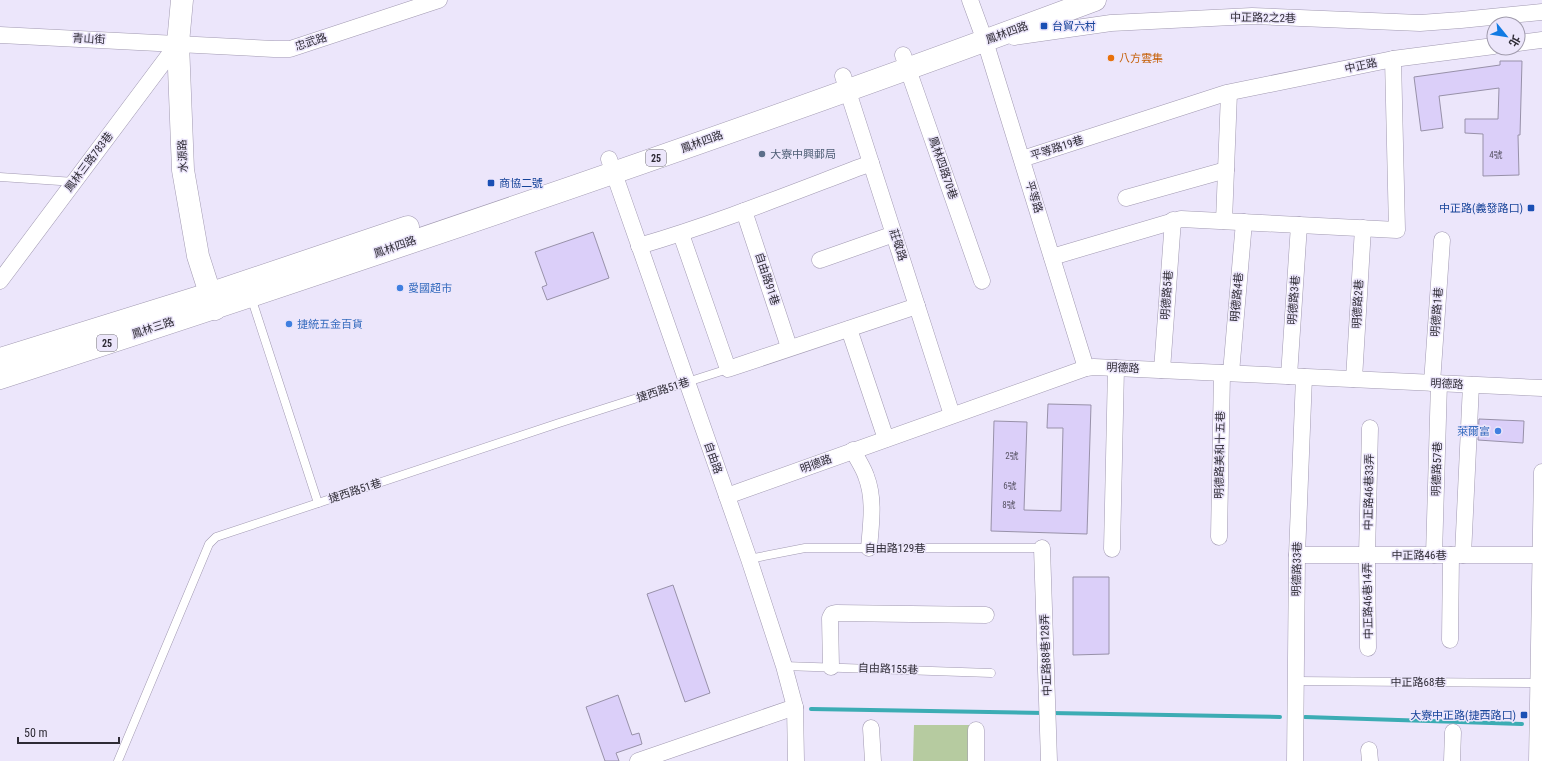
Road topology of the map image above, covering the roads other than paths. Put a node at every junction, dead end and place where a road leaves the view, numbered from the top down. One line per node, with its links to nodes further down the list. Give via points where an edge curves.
1 (182, 0): 11 (main road, 水源路)
2 (438, 0): 11 (street, 忠武路, via 290,48)
3 (970, 0): 7 (street, 平等路)
4 (1052, 0): 7 (main road, 鳳林四路 / 25)
5 (1095, 0): 7 (main road, 鳳林四路 / 25)
6 (1542, 12): 7 (street, 中正路2之2巷, via 1420,23 1252,16 1111,23)
7 (982, 34): 14 (main road, 鳳林四路 / 25); 18 (street, 平等路)
8 (0, 35): 11 (street, 青山街)
9 (1542, 40): 10 (street)
10 (1526, 42)
11 (178, 43): 23 (street, 鳳林三路783巷); 40 (main road, 水源路, via 183,170 198,256)
12 (1486, 47): 13 (street, 中正路)
13 (1393, 59): 16 (street, 中正路); 30 (street, via 1397,230)
14 (905, 62): 15 (main road, 鳳林四路 / 25); 37 (street, 鳳林四路70巷)
15 (846, 83): 19 (street, 莊敬路); 20 (main road, 鳳林四路 / 25)
16 (1229, 93): 17 (street, 中正路); 21 (street)
17 (1092, 137): 18 (street, 平等路19巷)
18 (1022, 160): 35 (street, 平等路)
19 (871, 163): 25 (street); 32 (street, 莊敬路)
20 (611, 166): 34 (street, 自由路); 39 (main road, 鳳林四路 / 25); 40 (main road, 鳳林四路 / 25)
21 (1226, 170): 24 (street); 27 (street)
22 (0, 177): 23 (lane)
23 (75, 182): 38 (street, 鳳林三路783巷)
24 (1126, 198)
25 (744, 211): 31 (street); 43 (street, 自由路91巷)
26 (1173, 220): 27 (street); 35 (street); 48 (street, 明德路5巷)
27 (1224, 220): 28 (street)
28 (1244, 222): 29 (street); 49 (street, 明德路4巷)
29 (1299, 225): 30 (street); 50 (street, 明德路3巷)
30 (1363, 228): 52 (street, 明德路2巷)
31 (681, 234): 34 (street); 47 (street)
32 (894, 234): 36 (street); 41 (street, 莊敬路)
33 (1442, 240): 54 (street, 明德路1巷)
34 (639, 246): 53 (street, 自由路)
35 (1052, 257): 45 (street, 平等路)
36 (820, 260)
37 (982, 280)
38 (0, 281)
39 (251, 296): 40 (main road, 鳳林四路 / 25); 63 (lane)
40 (212, 301): 44 (main road, 鳳林三路 / 25); 51 (main road, 鳳林三路 / 25)
41 (917, 306): 42 (street); 57 (street, 莊敬路)
42 (849, 329): 43 (street); 59 (street)
43 (789, 347): 47 (street)
44 (0, 359)
45 (1086, 368): 46 (street, 明德路); 57 (street, 明德路)
46 (1116, 368): 48 (street, 明德路); 68 (street)
47 (728, 369): 53 (lane, 捷西路51巷)
48 (1162, 370): 49 (street, 明德路)
49 (1226, 373): 50 (street, 明德路); 65 (street, 明德路美和十五巷)
50 (1296, 376): 52 (street, 明德路); 69 (street, 明德路33巷)
51 (0, 378)
52 (1354, 379): 54 (street, 明德路)
53 (687, 383): 62 (street, 自由路); 63 (lane, 捷西路51巷)
54 (1436, 383): 55 (street, 明德路); 71 (street, 明德路57巷)
55 (1471, 385): 56 (street, 明德路); 72 (street)
56 (1542, 388)
57 (952, 415): 59 (street, 明德路)
58 (1370, 428): 70 (street, 中正路46巷33弄)
59 (886, 439): 60 (street, 明德路)
60 (853, 450): 62 (street, 明德路); 66 (street, via 870,489 872,508)
61 (1542, 472): 64 (street)
62 (727, 496): 74 (street, 自由路)
63 (318, 503): 89 (lane, 捷西路51巷, via 216,537 209,544)
64 (1542, 521): 73 (street)
65 (1219, 537)
66 (869, 548): 67 (lane, 自由路129巷); 74 (lane, 自由路129巷, via 805,548)
67 (1042, 548): 94 (street, 中正路88巷128弄)
68 (1112, 549)
69 (1297, 555): 70 (street, 中正路46巷); 81 (street, 明德路33巷)
70 (1367, 555): 71 (street, 中正路46巷); 77 (street, 中正路46巷14弄)
71 (1434, 555): 72 (street, 中正路46巷)
72 (1457, 555): 73 (street, 中正路46巷); 76 (street)
73 (1541, 555): 82 (street)
74 (749, 559): 78 (street, 自由路)
75 (986, 615): 79 (street, via 832,614)
76 (1450, 640)
77 (1368, 648)
78 (784, 666): 79 (lane, 自由路155巷); 83 (street, 自由路)
79 (831, 667): 80 (lane, 自由路155巷)
80 (991, 673)
81 (1296, 681): 82 (lane, 中正路68巷); 95 (street, 明德路33巷)
82 (1538, 683): 84 (street)
83 (795, 707): 90 (street); 91 (street, 自由路)
84 (1540, 716): 88 (street)
85 (872, 728): 92 (street)
86 (976, 730): 93 (street)
87 (1453, 732): 96 (street)
88 (1540, 741): 97 (street)
89 (118, 761)
90 (638, 761)
91 (796, 761)
92 (873, 761)
93 (976, 761)
94 (1049, 761)
95 (1295, 761)
96 (1452, 761)
97 (1537, 761)

